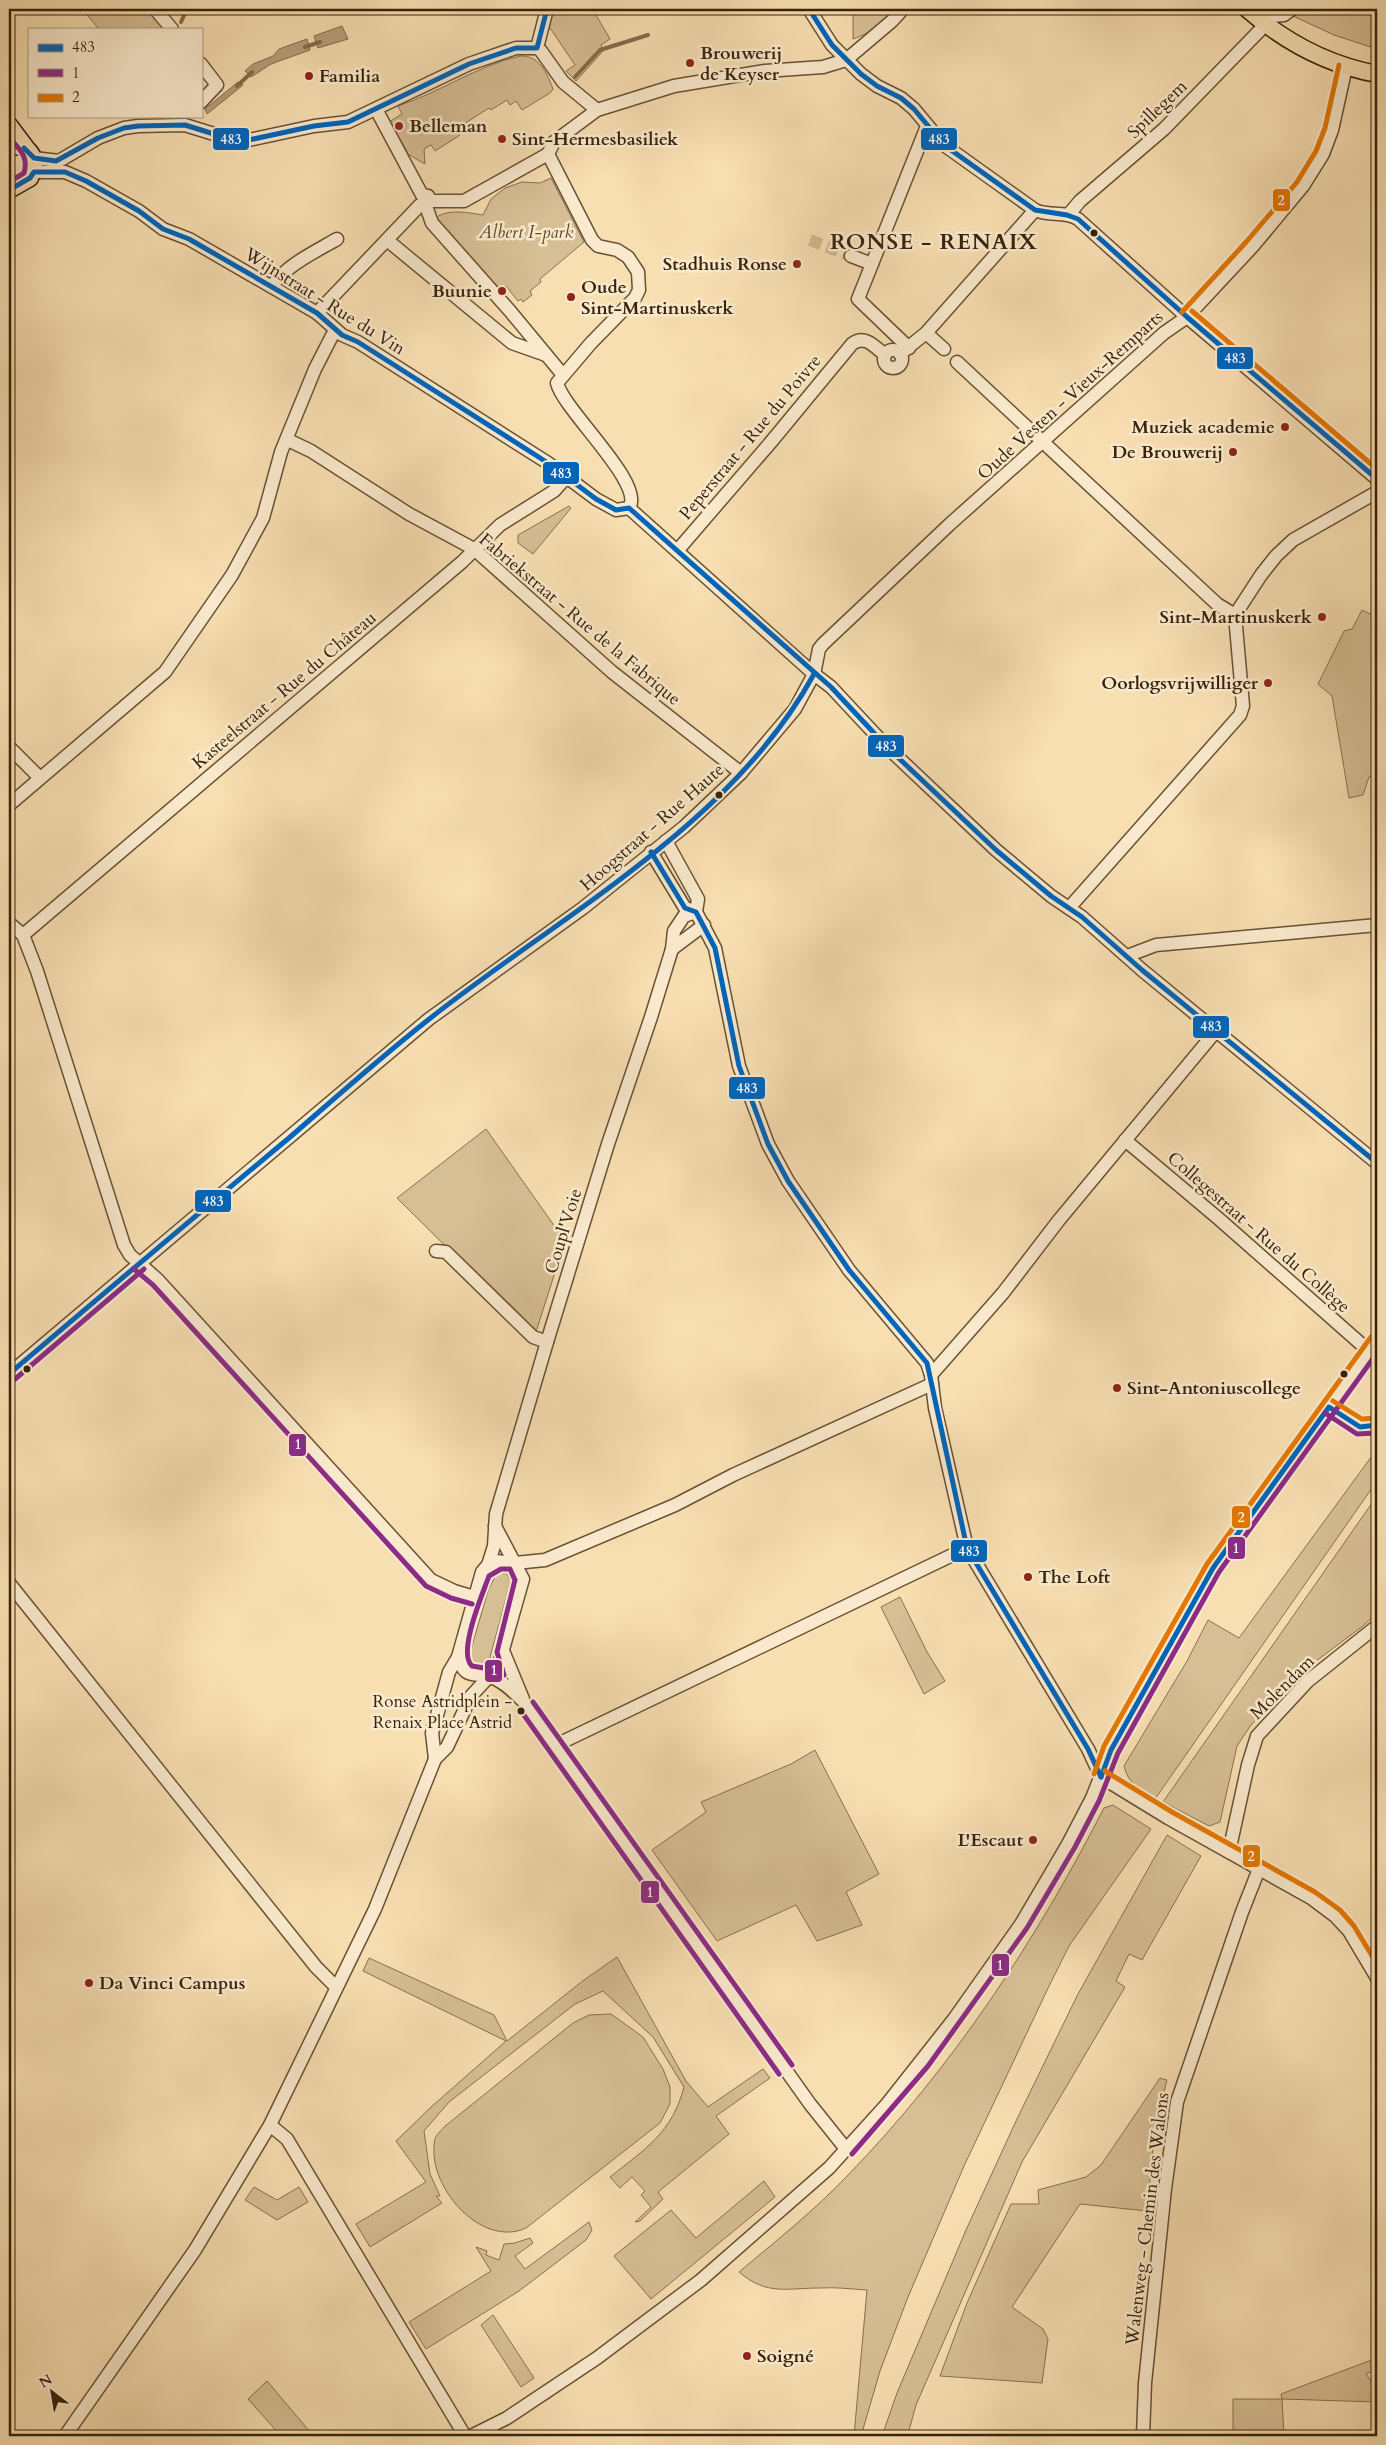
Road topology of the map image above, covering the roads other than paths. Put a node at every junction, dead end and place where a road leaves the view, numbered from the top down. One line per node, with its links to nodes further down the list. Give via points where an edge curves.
1 (155, 9): 8 (street)
2 (547, 9): 9 (street)
3 (809, 9): 10 (street, via 823,33)
4 (903, 9): 10 (street)
5 (1248, 9): 7 (main road)
6 (1292, 9): 7 (street)
7 (1270, 20): 12 (main road, via 1305,50); 26 (street, Spillegem, via 1164,129)
8 (171, 28)
9 (537, 48): 15 (street, via 516,48 469,64); 16 (street, via 563,82)
10 (846, 60): 16 (street, via 823,67 764,71 674,86); 19 (street, via 878,86 901,98)
11 (202, 65): 14 (street, via 218,86)
12 (1346, 67): 13 (main road); 33 (street, Oude Vesten - Vieux-Remparts, via 1332,130 1303,186)
13 (1377, 74)
14 (202, 101)
15 (376, 109): 17 (street, via 348,122 251,140 222,137); 24 (street)
16 (597, 110): 21 (street, via 554,142)
17 (191, 121): 22 (street, via 124,128 85,144 59,160)
18 (9, 125): 22 (main road)
19 (928, 126): 25 (street, via 944,145); 30 (street)
20 (9, 147): 22 (main road, via 16,146)
21 (548, 154): 24 (street, via 464,201); 40 (street, via 591,238 598,246 617,250 628,257 640,281 635,298)
22 (32, 159): 23 (main road, via 30,178); 31 (street, Wijnstraat - Rue du Vin, via 86,181 139,211 163,229 189,239)
23 (12, 185)
24 (424, 202): 28 (street); 38 (street, via 432,223)
25 (1035, 210): 26 (street, via 1045,214); 35 (street)
26 (1069, 214): 33 (street)
27 (338, 238): 31 (street, via 299,262)
28 (387, 240): 32 (street); 38 (street, via 492,329 512,343)
29 (850, 256): 30 (street)
30 (872, 264): 37 (street, via 858,299)
31 (272, 286): 32 (street, Wijnstraat - Rue du Vin)
32 (318, 313): 34 (street, Wijnstraat - Rue du Vin)
33 (1187, 317): 42 (street, Oude Vesten - Vieux-Remparts, via 1164,333); 44 (street)
34 (335, 330): 41 (street, via 315,369); 43 (street, Wijnstraat - Rue du Vin)
35 (926, 333): 36 (street); 37 (street)
36 (944, 349)
37 (905, 351): 48 (street, Peperstraat - Rue du Poivre, via 891,350 885,355 865,340 857,340 850,346)
38 (546, 355): 40 (street)
39 (957, 362): 42 (street)
40 (563, 375): 46 (street, via 557,381 558,388 623,477 632,496)
41 (288, 440): 47 (street, Fabriekstraat - Rue de la Fabrique, via 311,451 409,514); 53 (street, via 281,452 258,526 232,575 165,672)
42 (1042, 442): 49 (street, via 1217,604); 50 (street, Oude Vesten - Vieux-Remparts, via 837,629 819,649)
43 (561, 474): 46 (street, Wijnstraat - Rue du Vin, via 612,508); 47 (street, Kasteelstraat - Rue du Château, via 562,482 554,491 500,525)
44 (1377, 479)
45 (1377, 492): 49 (street, via 1293,540 1261,575)
46 (628, 508): 48 (street)
47 (474, 549): 52 (street, Fabriekstraat - Rue de la Fabrique, via 590,654); 62 (street, Kasteelstraat - Rue du Château)
48 (677, 551): 50 (street)
49 (1235, 615): 57 (street, via 1243,706 1240,715)
50 (814, 674): 52 (street, Hoogstraat - Rue Haute, via 795,709); 57 (street, via 996,850)
51 (9, 747): 53 (street)
52 (740, 773): 55 (street, Hoogstraat - Rue Haute)
53 (40, 778): 54 (street)
54 (9, 805)
55 (666, 841): 56 (street, Hoogstraat - Rue Haute); 58 (street, via 698,899)
56 (652, 852): 58 (street, via 685,908); 69 (street, Hoogstraat - Rue Haute, via 583,908 429,1019)
57 (1069, 908): 64 (street)
58 (696, 912): 60 (street); 63 (street, Coupl'Voie, via 684,916 678,923)
59 (9, 923): 62 (street)
60 (704, 925): 63 (street); 73 (street, via 715,948 739,1066 768,1144 824,1235 863,1287 924,1357)
61 (1377, 925): 64 (street, via 1156,944)
62 (23, 935): 69 (street, via 124,1245)
63 (672, 949): 70 (street, Coupl'Voie)
64 (1127, 956): 65 (street)
65 (1216, 1031): 66 (street); 67 (street)
66 (1125, 1140): 71 (street, Collegestraat - Rue du Collège); 73 (street)
67 (1377, 1162)
68 (436, 1251): 70 (street, via 446,1252 533,1338)
69 (139, 1263): 72 (street, Hoogstraat - Rue Haute); 79 (street, via 431,1580)
70 (547, 1342): 74 (street, Coupl'Voie)
71 (1373, 1346): 87 (street, via 1213,1568 1111,1750)
72 (9, 1374)
73 (932, 1380): 75 (street, via 934,1402); 76 (street, via 675,1505 545,1560)
74 (495, 1526): 76 (street); 77 (street, Coupl'Voie, via 494,1546)
75 (967, 1548): 85 (street); 87 (street, via 1088,1749)
76 (514, 1563): 77 (street, via 505,1560); 81 (street, via 523,1585)
77 (488, 1565): 79 (street, Coupl'Voie, via 482,1572)
78 (9, 1583): 91 (street, via 316,1967)
79 (474, 1597): 82 (street, Coupl'Voie)
80 (1377, 1626): 88 (street, Molendam, via 1308,1681 1258,1736 1246,1772)
81 (504, 1653): 83 (street, via 498,1667); 84 (street)
82 (458, 1657): 83 (street, via 467,1673 477,1677); 86 (street, Coupl'Voie, via 449,1672 432,1733)
83 (488, 1676): 84 (street); 86 (street, via 471,1696 447,1747)
84 (523, 1700): 85 (street)
85 (556, 1745): 93 (street, via 810,2104)
86 (435, 1759): 91 (street, via 375,1909)
87 (1101, 1777): 88 (street); 93 (street, via 1044,1887 986,1977 922,2062)
88 (1229, 1852): 89 (street)
89 (1259, 1869): 90 (street, via 1311,1898 1335,1916 1349,1931); 97 (street, Walenweg - Chemin des Walons, via 1177,2102 1145,2383)
90 (1377, 1978)
91 (336, 1987): 92 (street)
92 (270, 2125): 94 (street, via 195,2250); 95 (street, via 287,2139)
93 (846, 2149): 96 (street, via 758,2232 636,2331 507,2418)
94 (65, 2436)
95 (465, 2436)
96 (471, 2436)
97 (1143, 2436)

